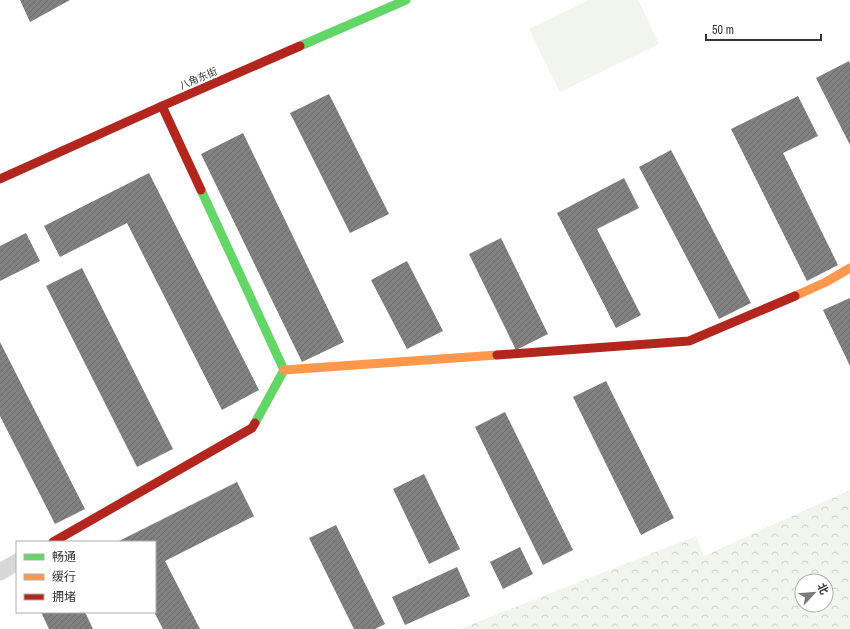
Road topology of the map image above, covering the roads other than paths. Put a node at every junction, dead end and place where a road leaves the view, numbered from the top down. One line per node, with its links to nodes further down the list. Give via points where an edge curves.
1 (406, 0): 2 (street, 八角东街)
2 (162, 106): 4 (street, 八角东街); 6 (street)
3 (0, 169): 4 (street)
4 (2, 178)
5 (850, 268): 6 (street, via 826,282 689,341)
6 (284, 370): 7 (street, via 252,428)
7 (55, 541)
8 (16, 563): 9 (street)
9 (0, 572)

